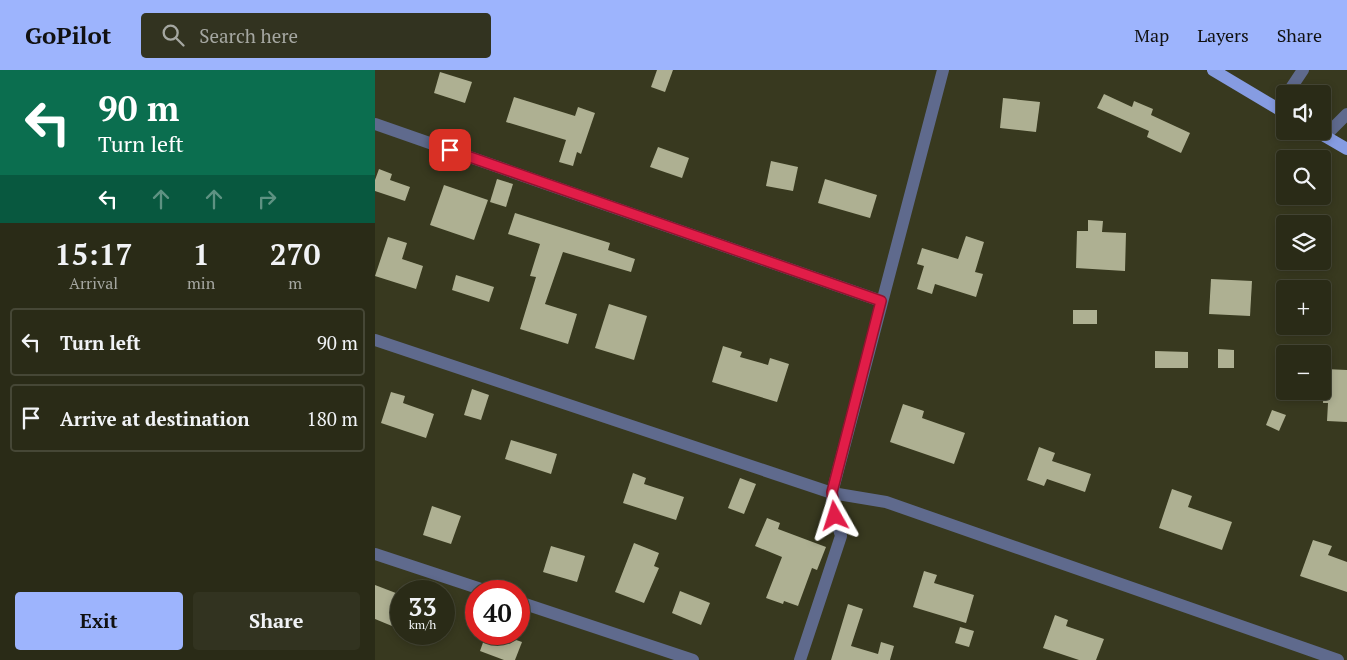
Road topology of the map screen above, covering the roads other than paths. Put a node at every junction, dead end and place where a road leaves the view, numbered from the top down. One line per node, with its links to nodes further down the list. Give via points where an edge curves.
1 (943, 70): 11 (street)
2 (1213, 70): 5 (main road)
3 (1303, 70): 4 (street)
4 (1293, 85)
5 (1276, 108)
6 (1347, 114): 8 (street)
7 (375, 124): 11 (street)
8 (1331, 126)
9 (1331, 140): 10 (main road)
10 (1347, 149)
11 (881, 301): 13 (street)
12 (375, 340): 13 (street)
13 (832, 492): 18 (street, via 831,505 841,536); 19 (street, via 886,502)
14 (375, 554): 15 (street)
15 (465, 584)
16 (530, 606): 17 (street)
17 (693, 660)
18 (801, 660)
19 (1338, 660)

